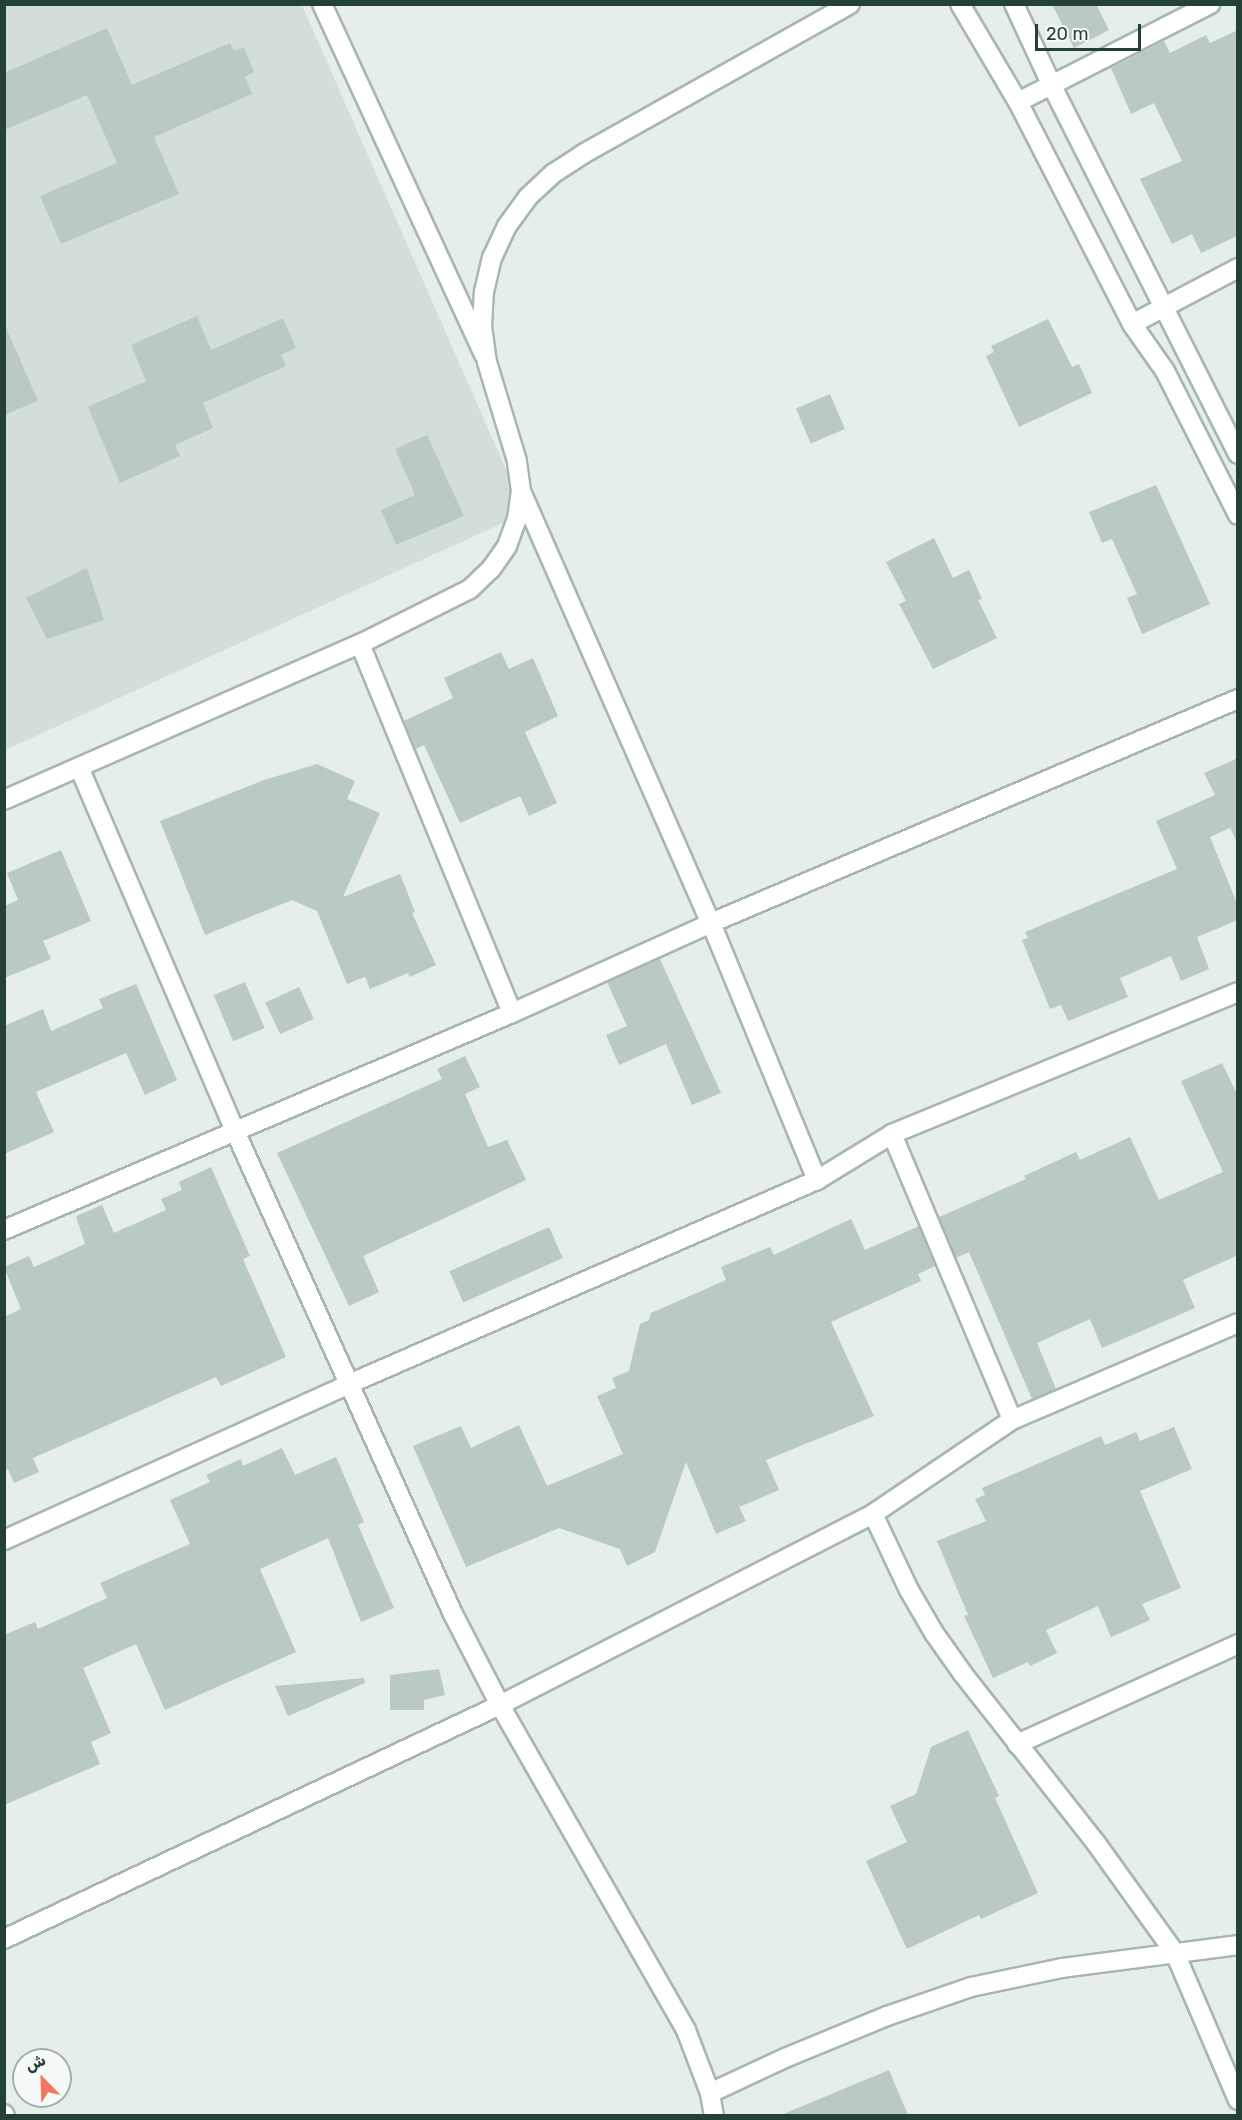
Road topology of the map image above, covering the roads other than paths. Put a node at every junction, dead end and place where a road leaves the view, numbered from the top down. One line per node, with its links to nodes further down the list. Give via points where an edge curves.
1 (322, 4): 11 (street)
2 (850, 4): 11 (street, via 583,154 528,197 507,226 484,292 482,327)
3 (960, 4): 7 (street)
4 (1014, 4): 6 (street)
5 (1210, 4): 6 (street)
6 (1052, 86): 7 (street); 9 (street)
7 (1018, 102): 10 (street)
8 (1238, 268): 9 (street)
9 (1163, 308): 10 (street); 12 (street)
10 (1132, 324): 14 (street, via 1165,371)
11 (487, 362): 13 (street, via 517,461)
12 (1238, 454)
13 (521, 491): 15 (street, via 517,519 507,546 470,589); 19 (street)
14 (1238, 515)
15 (360, 644): 17 (street); 21 (street)
16 (1238, 699): 19 (street)
17 (79, 767): 18 (street); 22 (street)
18 (4, 800)
19 (711, 923): 21 (street); 24 (street)
20 (1238, 992): 23 (street)
21 (512, 1013): 22 (street)
22 (235, 1131): 25 (street); 27 (street)
23 (892, 1134): 24 (street); 28 (street)
24 (817, 1180): 27 (street)
25 (4, 1230)
26 (1238, 1323): 28 (street)
27 (349, 1384): 30 (street); 32 (street, via 453,1614)
28 (1012, 1420): 29 (street)
29 (873, 1514): 32 (street); 33 (street, via 934,1633)
30 (4, 1540)
31 (1238, 1644): 33 (street)
32 (501, 1705): 34 (street); 37 (street, via 686,2030)
33 (1017, 1744): 36 (street, via 1096,1843)
34 (4, 1939)
35 (1238, 1945): 36 (street)
36 (1175, 1953): 37 (street, via 1062,1968 970,1987 887,2016); 38 (street)
37 (710, 2093): 39 (street)
38 (1238, 2100)
39 (714, 2115)

